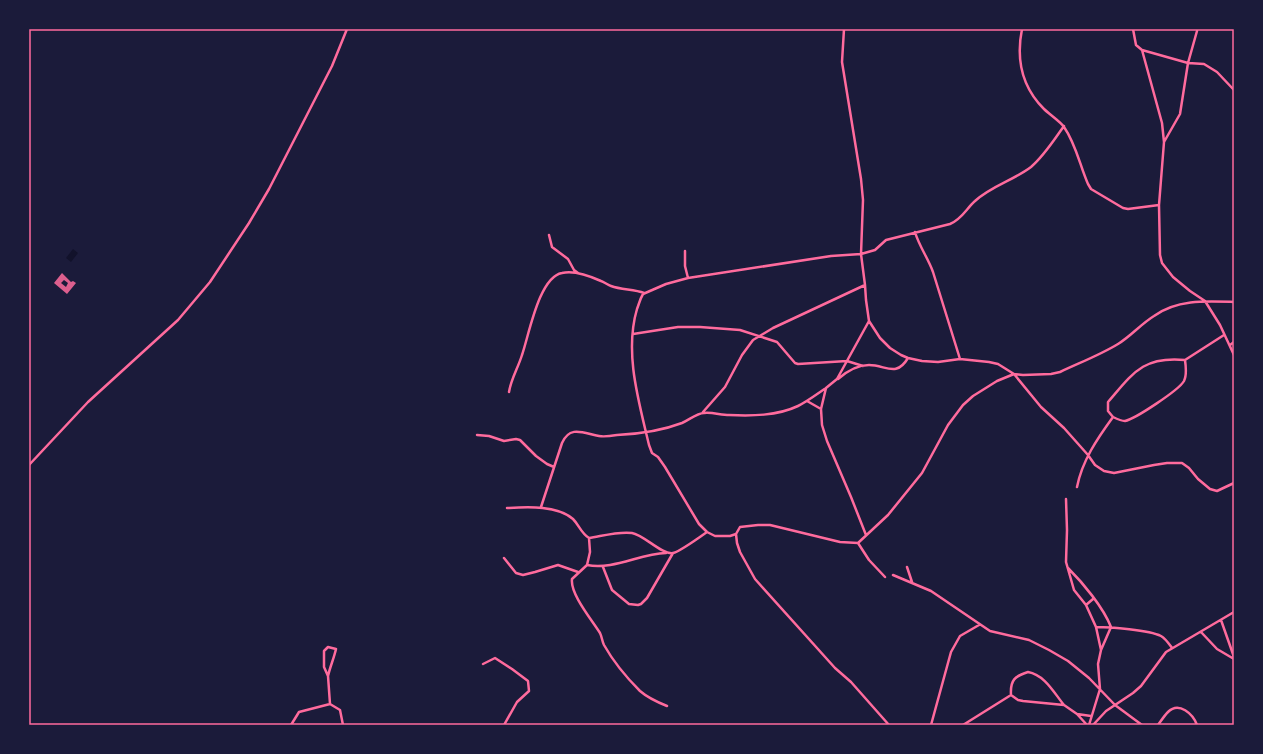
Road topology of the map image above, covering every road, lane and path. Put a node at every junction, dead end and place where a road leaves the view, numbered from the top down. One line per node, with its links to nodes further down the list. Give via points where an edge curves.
1 (347, 29): 45 (street, via 332,66 269,189 210,282 178,320 92,398)
2 (844, 29): 15 (street, via 842,62 863,200)
3 (1022, 29): 9 (street, via 1021,58 1025,81 1039,104)
4 (1133, 29): 6 (street, via 1136,45)
5 (1197, 31): 7 (street)
6 (1142, 50): 7 (street); 10 (street, via 1162,123)
7 (1188, 63): 8 (street, via 1204,64 1217,72); 10 (street, via 1180,114)
8 (1234, 90)
9 (1064, 126): 11 (street, via 1088,184 1094,192 1128,209); 12 (street, via 1031,166 975,201 957,221)
10 (1164, 142): 11 (street)
11 (1159, 205): 20 (street, via 1159,246 1162,263 1173,277)
12 (915, 232): 15 (street, via 886,240 874,250); 30 (street, via 933,272)
13 (549, 235): 16 (street, via 552,247 568,259 574,270)
14 (685, 251): 17 (street)
15 (861, 254): 17 (street); 18 (street)
16 (580, 274): 19 (street, via 613,287); 37 (street, via 563,272 548,282)
17 (688, 278): 19 (street)
18 (865, 285): 22 (street); 25 (street)
19 (644, 293): 23 (street, via 634,319)
20 (1205, 301): 21 (street); 24 (street); 34 (street, via 1179,305 1156,314 1119,344 1060,372)
21 (1234, 302)
22 (869, 321): 29 (street, via 890,348); 32 (street)
23 (633, 334): 25 (street, via 678,327 700,327 740,330); 42 (street, via 635,382)
24 (1224, 335): 27 (street); 31 (street)
25 (758, 336): 32 (street, via 777,342 798,364); 40 (street, via 742,356 725,387)
26 (1234, 342): 27 (street)
27 (1230, 345): 28 (street)
28 (1234, 355)
29 (908, 358): 30 (street, via 938,362); 33 (street, via 898,369)
30 (960, 359): 34 (street, via 998,364)
31 (1185, 360): 41 (street, via 1186,376 1172,393 1125,421); 41 (street, via 1159,360 1139,369 1108,402 1108,411)
32 (847, 361): 33 (street); 35 (street)
33 (863, 366): 35 (street)
34 (1014, 374): 44 (street, via 1041,407); 54 (street, via 997,381 963,405 948,424 922,473 888,514)
35 (837, 379): 36 (street)
36 (826, 388): 38 (street); 39 (street)
37 (509, 392)
38 (807, 401): 39 (street); 40 (street, via 785,410 763,414)
39 (821, 409): 54 (street, via 826,441)
40 (703, 413): 42 (street, via 683,423)
41 (1113, 417): 44 (street)
42 (646, 433): 46 (street, via 600,436 575,432 566,434); 52 (street, via 652,453 665,467 695,518)
43 (477, 435): 46 (street, via 504,441 520,440 536,456)
44 (1088, 455): 47 (street, via 1094,465 1110,473 1167,463 1182,463 1210,489 1217,490); 48 (street)
45 (29, 465)
46 (554, 467): 50 (street)
47 (1234, 483)
48 (1077, 487)
49 (1066, 499): 62 (street)
50 (541, 507): 51 (street); 55 (street, via 564,513)
51 (507, 508)
52 (707, 532): 53 (street, via 715,536); 58 (street)
53 (736, 534): 56 (street, via 740,527 770,525 840,542); 92 (street, via 740,552 756,579)
54 (866, 535): 56 (street)
55 (589, 538): 57 (street, via 633,533 647,539); 60 (street, via 590,552)
56 (858, 543): 66 (street)
57 (666, 553): 58 (street); 61 (street, via 654,553)
58 (673, 553): 61 (street, via 647,598 638,605 626,602 612,590)
59 (504, 558): 64 (street, via 516,573 523,575 558,565)
60 (587, 565): 61 (street); 64 (street)
61 (602, 566)
62 (1067, 566): 68 (street); 69 (street, via 1074,590)
63 (907, 568): 67 (street)
64 (578, 572): 86 (street, via 572,579 572,586 604,644 642,692 650,699)
65 (893, 575): 67 (street)
66 (885, 577)
67 (912, 582): 72 (street, via 939,595)
68 (1094, 599): 69 (street); 74 (street)
69 (1086, 605): 73 (street)
70 (1234, 612): 71 (street)
71 (1221, 620): 75 (street); 78 (street)
72 (980, 625): 81 (street, via 990,631 1028,640 1049,650 1068,661); 93 (street, via 960,636 951,652)
73 (1096, 627): 74 (street); 77 (street)
74 (1111, 627): 76 (street, via 1159,635); 77 (street)
75 (1201, 632): 76 (street); 78 (street, via 1217,649)
76 (1172, 648): 85 (street, via 1161,657 1141,686)
77 (1101, 650): 81 (street, via 1098,664)
78 (1234, 658)
79 (483, 664): 91 (street, via 495,658 528,681 529,691 517,702)
80 (328, 676): 80 (street, via 324,667 324,651 328,646 336,649); 83 (street)
81 (1100, 689): 85 (street); 88 (street)
82 (1011, 695): 84 (street, via 1023,701); 84 (street, via 1010,687 1014,678 1028,672 1034,673); 94 (street)
83 (330, 704): 89 (street, via 299,712); 90 (street, via 340,710)
84 (1064, 705): 87 (street)
85 (1115, 705): 96 (street); 97 (street)
86 (667, 706)
87 (1077, 714): 88 (street); 95 (street)
88 (1091, 716): 95 (street)
89 (291, 725)
90 (343, 725)
91 (504, 725)
92 (889, 725)
93 (931, 725)
94 (963, 725)
95 (1088, 725)
96 (1093, 725)
97 (1142, 725)
98 (1158, 725): 99 (street, via 1169,711 1181,708 1190,712)
99 (1197, 725)

